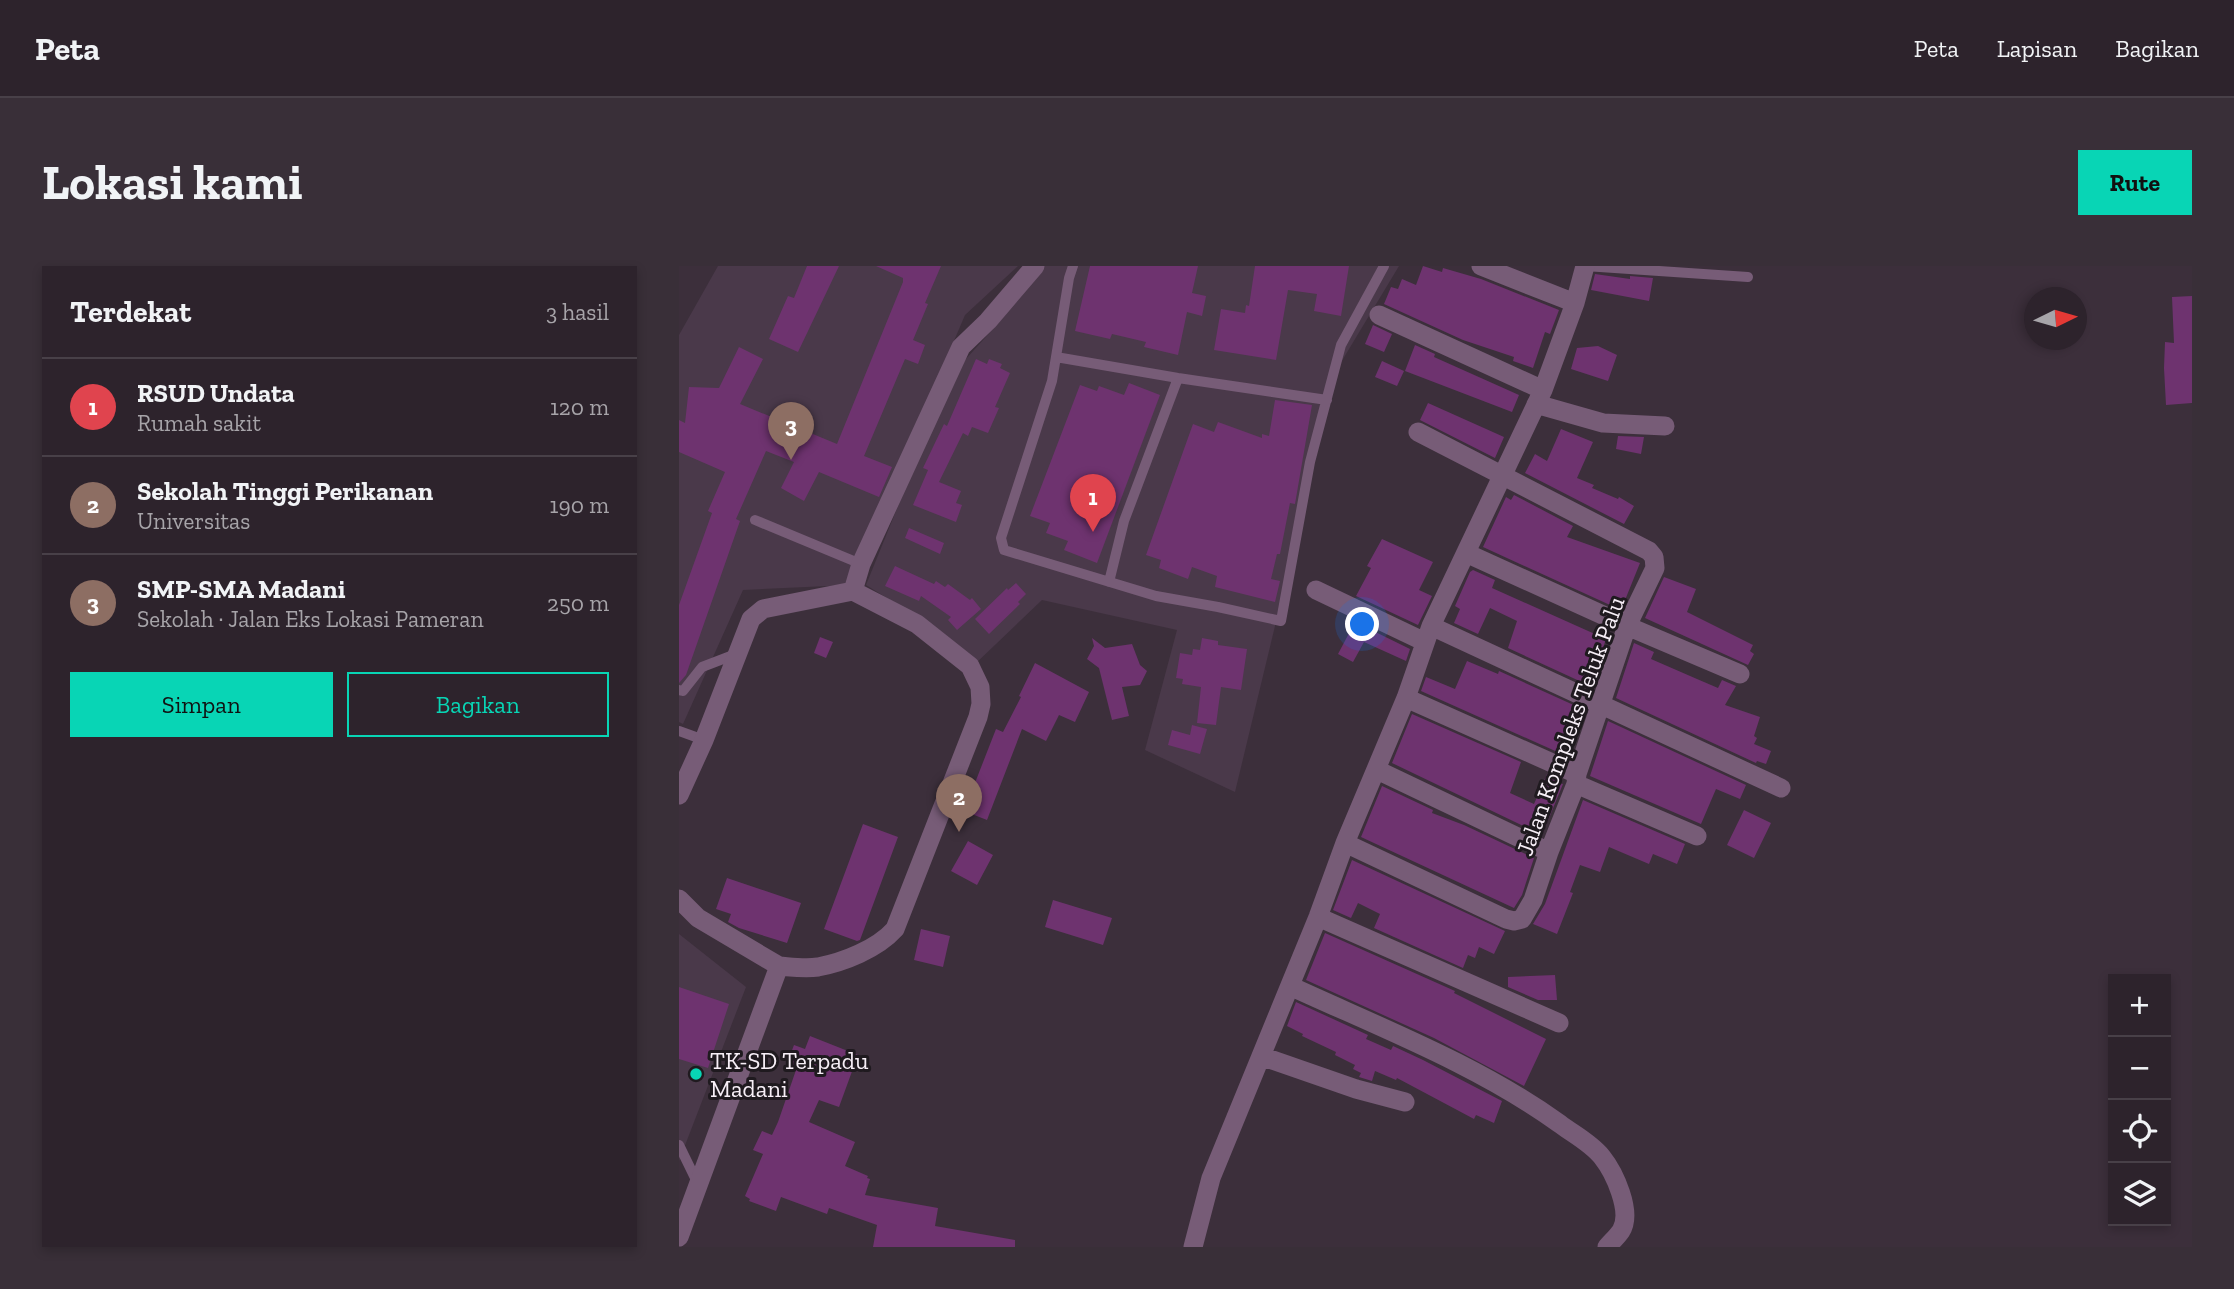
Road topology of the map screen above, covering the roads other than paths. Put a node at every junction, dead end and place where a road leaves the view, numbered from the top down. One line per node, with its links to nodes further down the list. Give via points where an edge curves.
1 (1035, 266): 18 (street, via 961,347)
2 (1073, 266): 9 (lane)
3 (1384, 266): 12 (lane, via 1341,345)
4 (1481, 266): 7 (street)
5 (1585, 266): 6 (lane); 7 (street)
6 (1748, 277)
7 (1575, 303): 11 (street)
8 (1379, 315): 11 (street)
9 (1056, 357): 10 (lane); 19 (lane, via 1002,538 1004,550)
10 (1178, 379): 12 (lane); 19 (lane, via 1125,521)
11 (1540, 397): 13 (street, via 1603,423); 15 (street)
12 (1327, 400): 19 (lane, via 1310,462 1281,621)
13 (1665, 426)
14 (1418, 432): 15 (street)
15 (1503, 476): 17 (street); 22 (street, Jalan Kompleks Teluk Palu, via 1653,554 1652,579)
16 (755, 520): 18 (lane)
17 (1466, 553): 22 (street); 23 (street)
18 (861, 564): 21 (street)
19 (1109, 582)
20 (1316, 590): 23 (street)
21 (853, 591): 24 (street, via 763,609 751,619); 40 (street, via 917,624 970,666 980,687 981,704 895,929 878,944 833,962 817,967)
22 (1627, 626): 25 (street); 28 (street, Jalan Kompleks Teluk Palu)
23 (1428, 634): 27 (street); 28 (street)
24 (737, 653): 26 (lane, via 702,667 683,691); 30 (street)
25 (1740, 674)
26 (679, 690)
27 (1406, 698): 31 (street); 32 (street)
28 (1600, 704): 32 (street, Jalan Kompleks Teluk Palu); 33 (street)
29 (679, 731): 30 (lane)
30 (704, 740): 34 (street)
31 (1377, 770): 36 (street); 37 (street)
32 (1576, 779): 35 (street); 37 (street, Jalan Kompleks Teluk Palu)
33 (1781, 788)
34 (679, 794)
35 (1697, 836)
36 (1345, 843): 37 (street, Jalan Kompleks Teluk Palu, via 1514,921 1522,919 1533,900); 39 (street)
37 (1549, 852)
38 (679, 899): 40 (street, via 706,924)
39 (1318, 918): 41 (street); 42 (street)
40 (779, 966): 46 (street)
41 (1290, 986): 43 (street); 49 (street, via 1528,1101 1602,1157 1621,1193 1624,1212 1622,1230)
42 (1559, 1023)
43 (1261, 1056): 44 (street); 48 (street, via 1211,1178)
44 (1405, 1102)
45 (679, 1145): 46 (lane)
46 (699, 1187): 47 (street)
47 (679, 1237)
48 (1193, 1247)
49 (1607, 1247)

